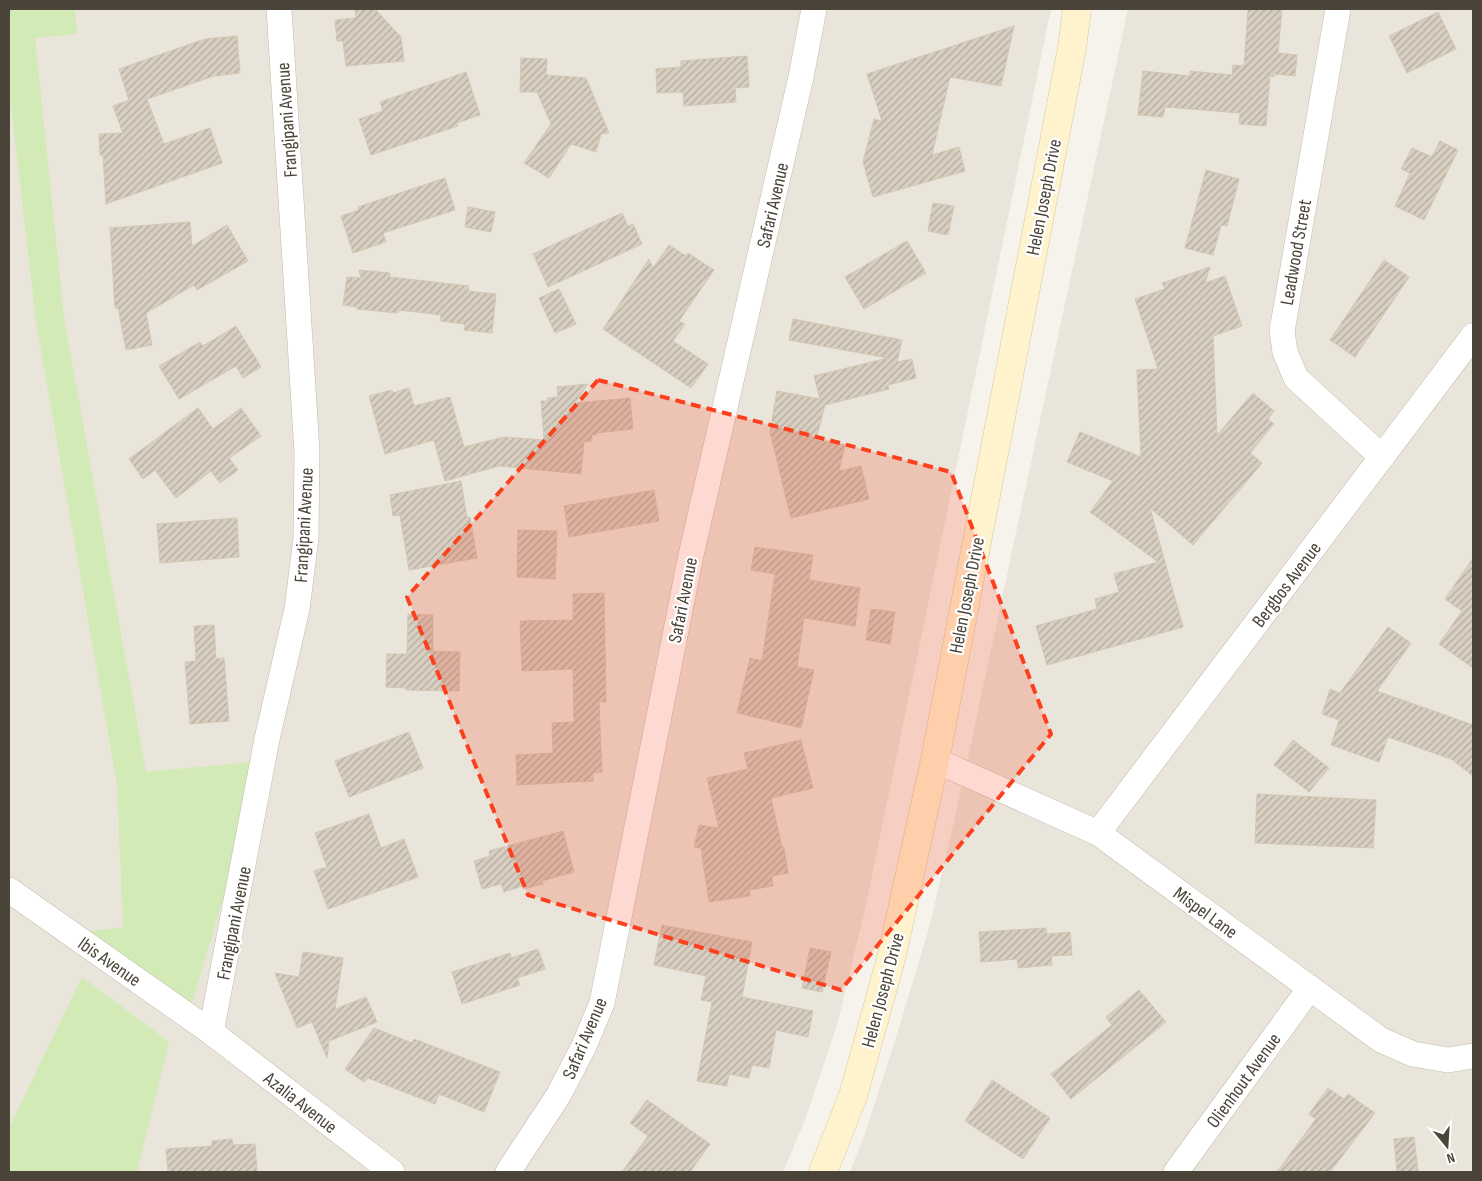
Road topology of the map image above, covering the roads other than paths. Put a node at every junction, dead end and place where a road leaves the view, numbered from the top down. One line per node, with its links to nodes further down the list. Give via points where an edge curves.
1 (279, 9): 11 (street, Frangipani Avenue, via 307,452 306,538 297,609 267,739)
2 (814, 9): 14 (street, Safari Avenue, via 691,554 602,1003 558,1096)
3 (1077, 9): 7 (street, Helen Joseph Drive)
4 (1338, 9): 6 (street, Leadwood Street, via 1282,331 1285,352 1296,378)
5 (1473, 336): 6 (street, Bergbos Avenue)
6 (1382, 457): 8 (street, Bergbos Avenue)
7 (935, 760): 8 (street, Mispel Lane); 15 (street, Helen Joseph Drive, via 892,955 853,1096)
8 (1098, 832): 10 (street, Mispel Lane)
9 (9, 890): 11 (street, Ibis Avenue)
10 (1310, 988): 12 (street, Mispel Lane, via 1381,1040 1413,1054 1448,1060); 16 (street, Olienhout Avenue)
11 (211, 1032): 13 (street, Azalia Avenue)
12 (1473, 1056)
13 (392, 1172)
14 (508, 1172)
15 (823, 1172)
16 (1176, 1172)

